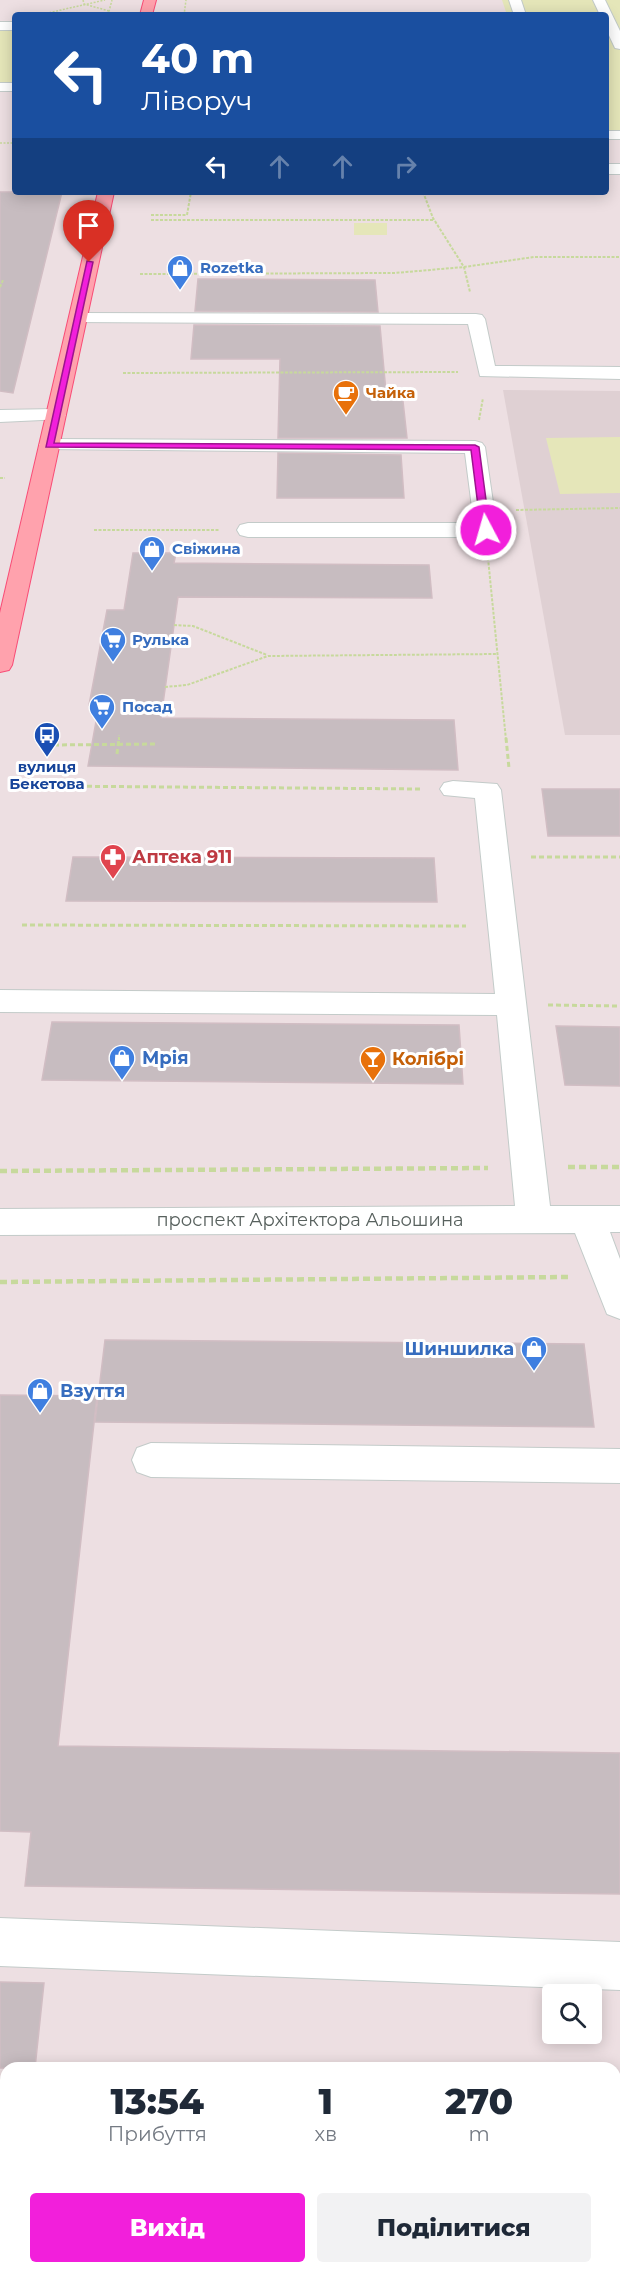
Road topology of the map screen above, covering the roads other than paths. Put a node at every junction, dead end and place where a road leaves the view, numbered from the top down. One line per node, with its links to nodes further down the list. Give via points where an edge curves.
1 (609, 21): 2 (street)
2 (620, 45)
3 (105, 195): 4 (main road)
4 (78, 318): 5 (street, via 476,319 487,372); 6 (main road)
5 (620, 373)
6 (56, 415): 7 (street); 8 (main road)
7 (0, 416)
8 (49, 445): 9 (street, via 475,447 485,520); 10 (main road)
9 (248, 530)
10 (0, 665)
11 (453, 789): 13 (street, via 488,789)
12 (0, 1001): 13 (street)
13 (512, 1005): 14 (street)
14 (534, 1219): 15 (street, проспект Архітектора Альошина); 16 (street, проспект Архітектора Альошина)
15 (603, 1219): 17 (street)
16 (0, 1222)
17 (614, 1291)
18 (151, 1461): 19 (street)
19 (620, 1466)
20 (0, 1942): 21 (street)
21 (620, 1966)

